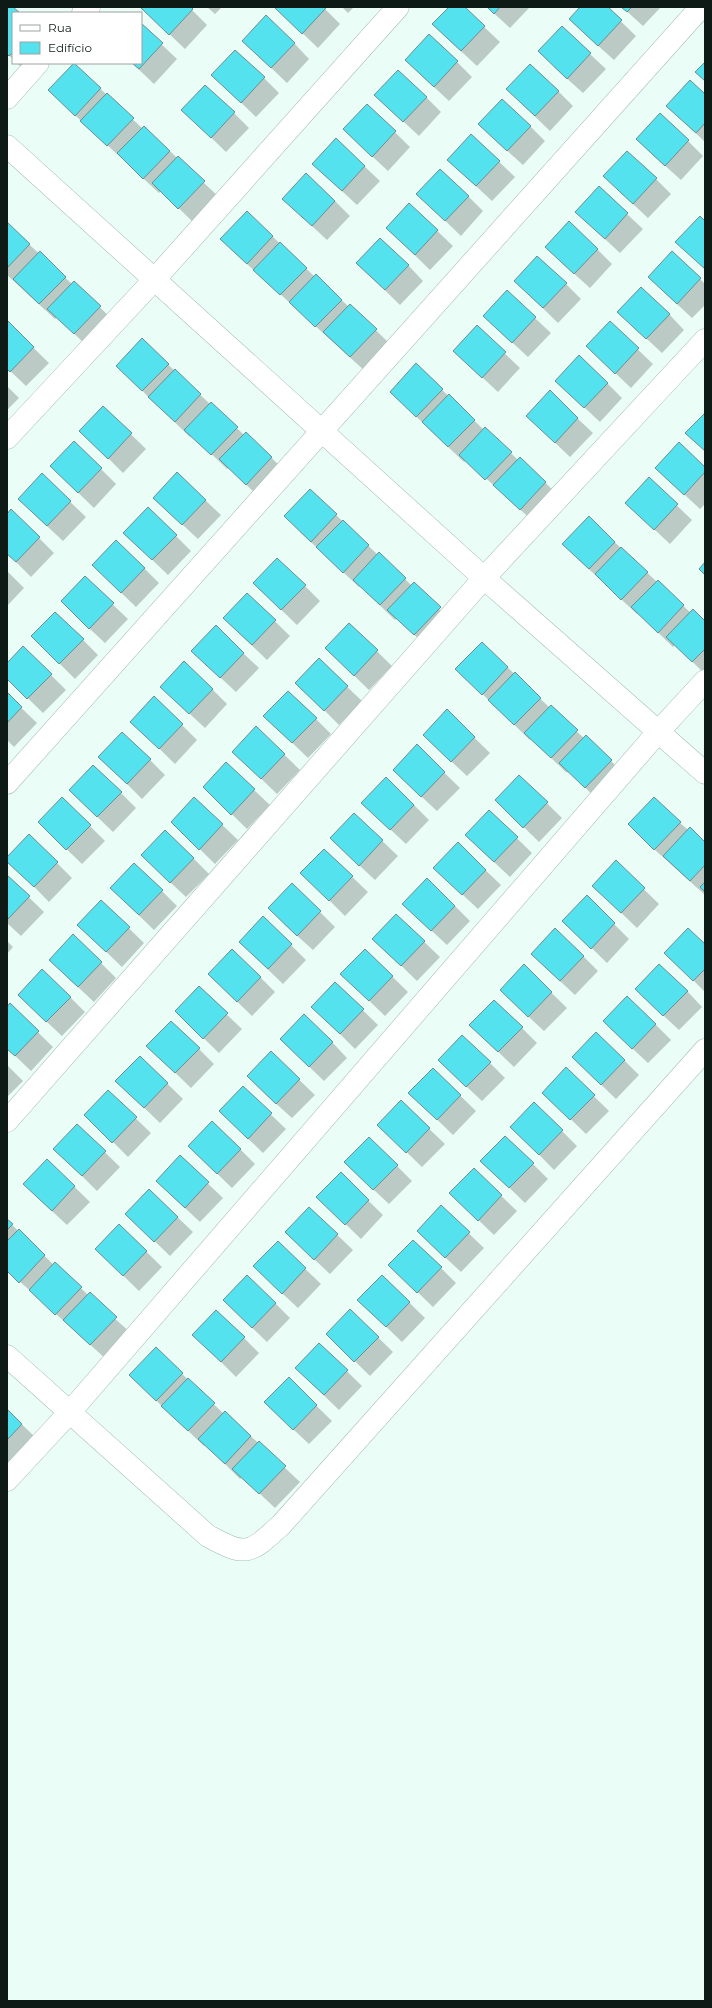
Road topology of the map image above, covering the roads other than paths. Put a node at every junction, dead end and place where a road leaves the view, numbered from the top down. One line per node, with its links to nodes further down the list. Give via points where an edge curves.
1 (398, 7): 6 (street)
2 (701, 7): 8 (street)
3 (37, 64): 4 (street)
4 (7, 98)
5 (7, 146): 6 (street)
6 (154, 280): 8 (street); 9 (street)
7 (705, 340): 10 (street)
8 (321, 430): 10 (street); 14 (street)
9 (7, 438)
10 (484, 578): 12 (street); 16 (street)
11 (705, 681): 12 (street)
12 (658, 732): 13 (street); 18 (street)
13 (705, 773)
14 (7, 783)
15 (705, 1050): 18 (street, via 281,1525 260,1544 245,1551 228,1547 208,1536)
16 (7, 1121)
17 (7, 1356): 18 (street)
18 (70, 1412): 19 (street)
19 (7, 1480)

